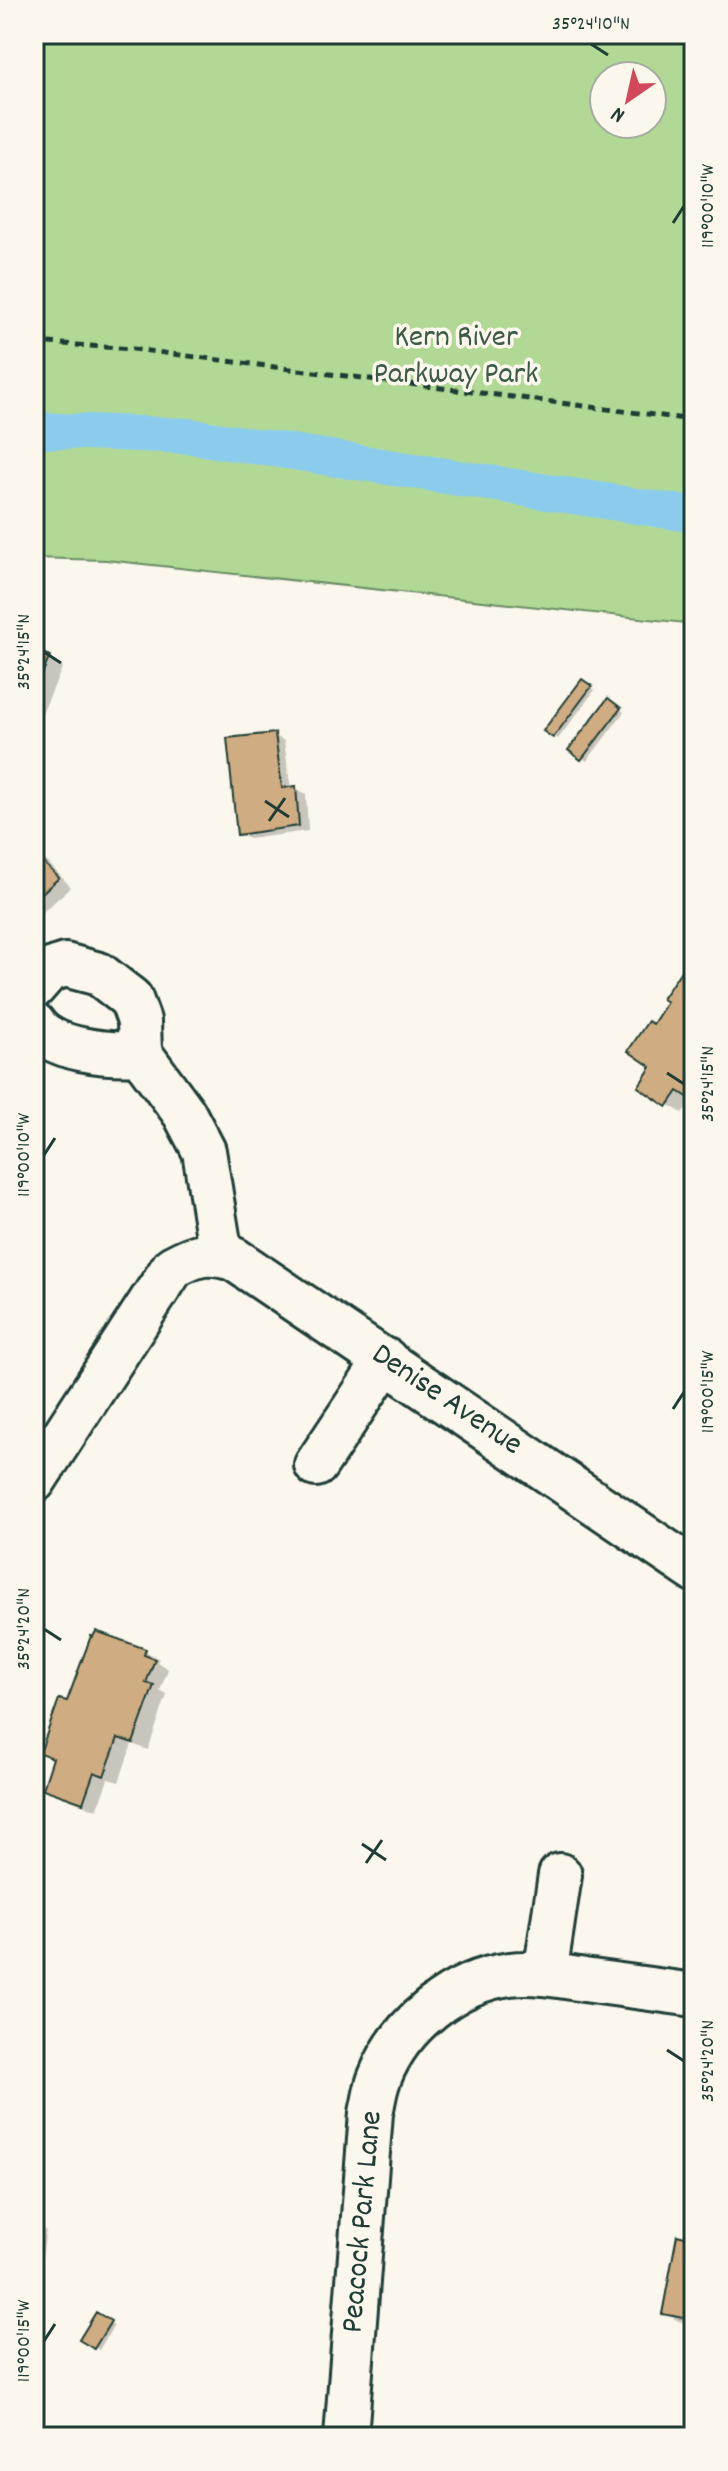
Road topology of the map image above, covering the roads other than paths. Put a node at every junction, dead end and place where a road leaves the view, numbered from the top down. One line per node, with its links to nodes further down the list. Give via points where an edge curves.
1 (34, 987): 3 (street, via 48,971 65,965 99,974 131,999 139,1021)
2 (34, 1024): 3 (street, via 53,1041 70,1046)
3 (140, 1053): 4 (street, via 184,1113 204,1151)
4 (206, 1256): 5 (street, Denise Avenue, via 234,1259); 7 (street, via 173,1267)
5 (386, 1360): 6 (street); 8 (street, Denise Avenue)
6 (316, 1465)
7 (34, 1481)
8 (694, 1570)
9 (560, 1875): 10 (street)
10 (545, 1974): 11 (street, Peacock Park Lane); 12 (street, Peacock Park Lane, via 510,1974 449,1996 418,2019 380,2078 371,2113)
11 (694, 1995)
12 (346, 2437)

